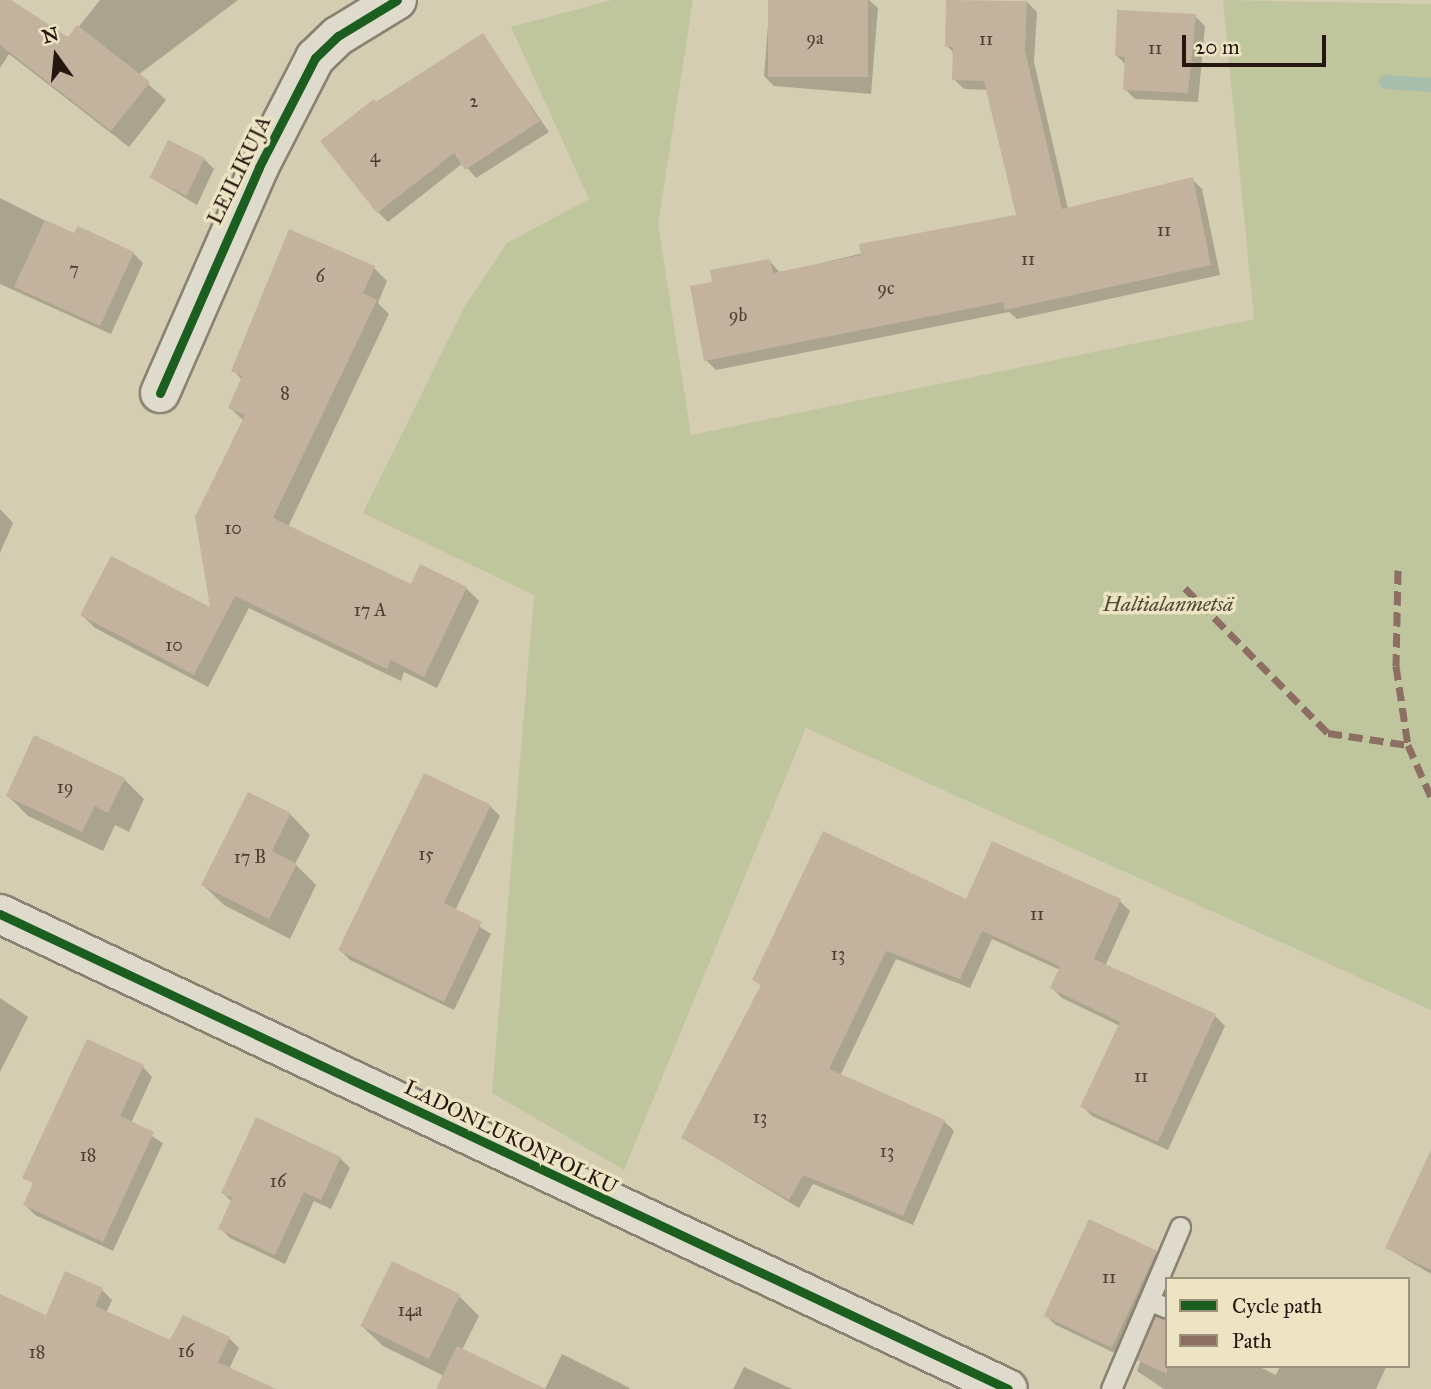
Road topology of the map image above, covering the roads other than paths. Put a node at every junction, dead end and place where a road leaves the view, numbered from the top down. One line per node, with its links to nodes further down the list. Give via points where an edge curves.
1 (397, 0): 2 (street, LEILIKUJA, via 338,36 315,58 259,167)
2 (160, 393)
3 (0, 914): 8 (street, LADONLUKONPOLKU)
4 (1180, 1227): 5 (lane)
5 (1166, 1277)
6 (1165, 1282): 7 (lane)
7 (1159, 1304): 9 (lane)
8 (1008, 1389)
9 (1111, 1389)

